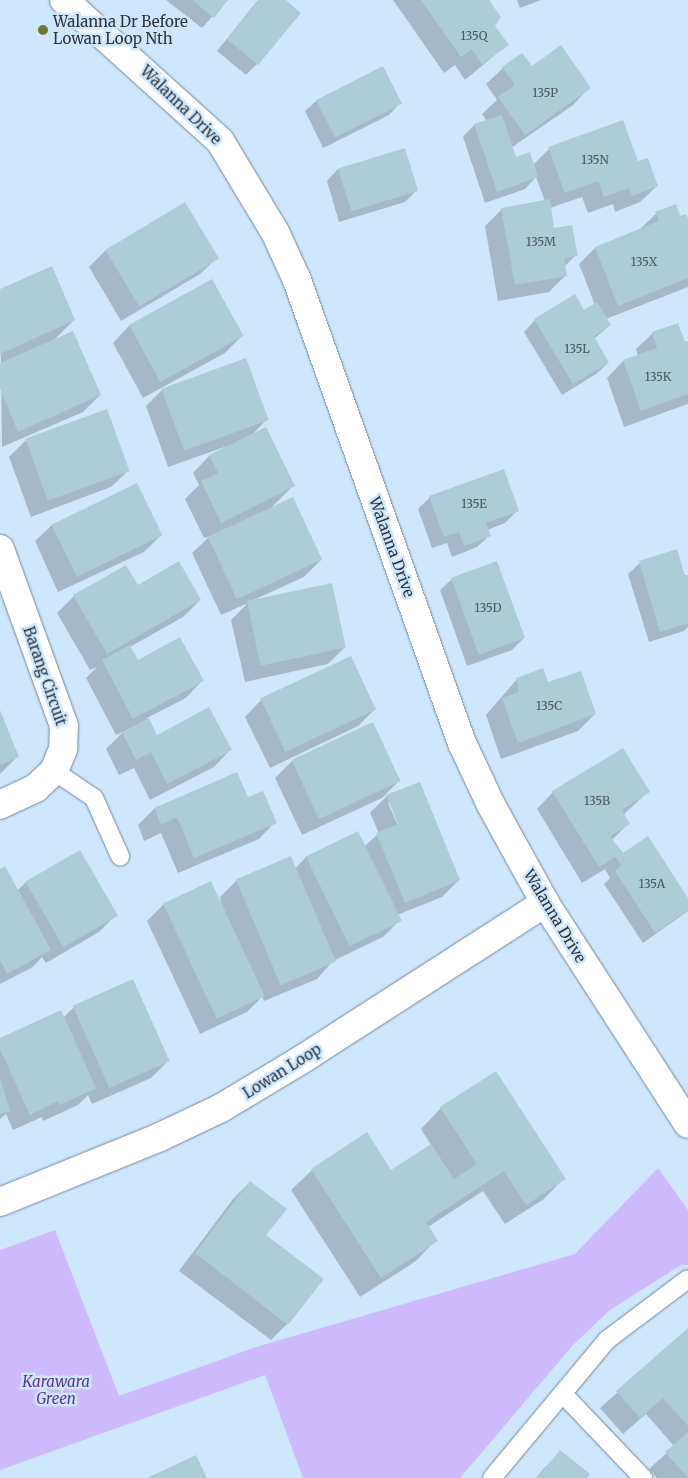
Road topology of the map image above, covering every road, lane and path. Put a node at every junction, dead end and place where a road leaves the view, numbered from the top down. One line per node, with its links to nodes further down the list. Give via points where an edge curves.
1 (64, 0): 6 (street, Walanna Drive, via 220,141 275,232 297,280 462,742 491,805)
2 (0, 549): 3 (street, Barang Circuit, via 64,726 63,749)
3 (54, 771): 4 (street, Barang Circuit, via 29,793); 5 (lane, via 94,798)
4 (0, 805)
5 (120, 856)
6 (545, 903): 7 (street, Walanna Drive); 8 (street, Lowan Loop, via 221,1108 160,1137)
7 (685, 1119)
8 (0, 1202)
9 (688, 1279): 10 (lane, via 607,1340)
10 (563, 1394): 11 (lane); 12 (lane)
11 (492, 1478)
12 (643, 1478)

